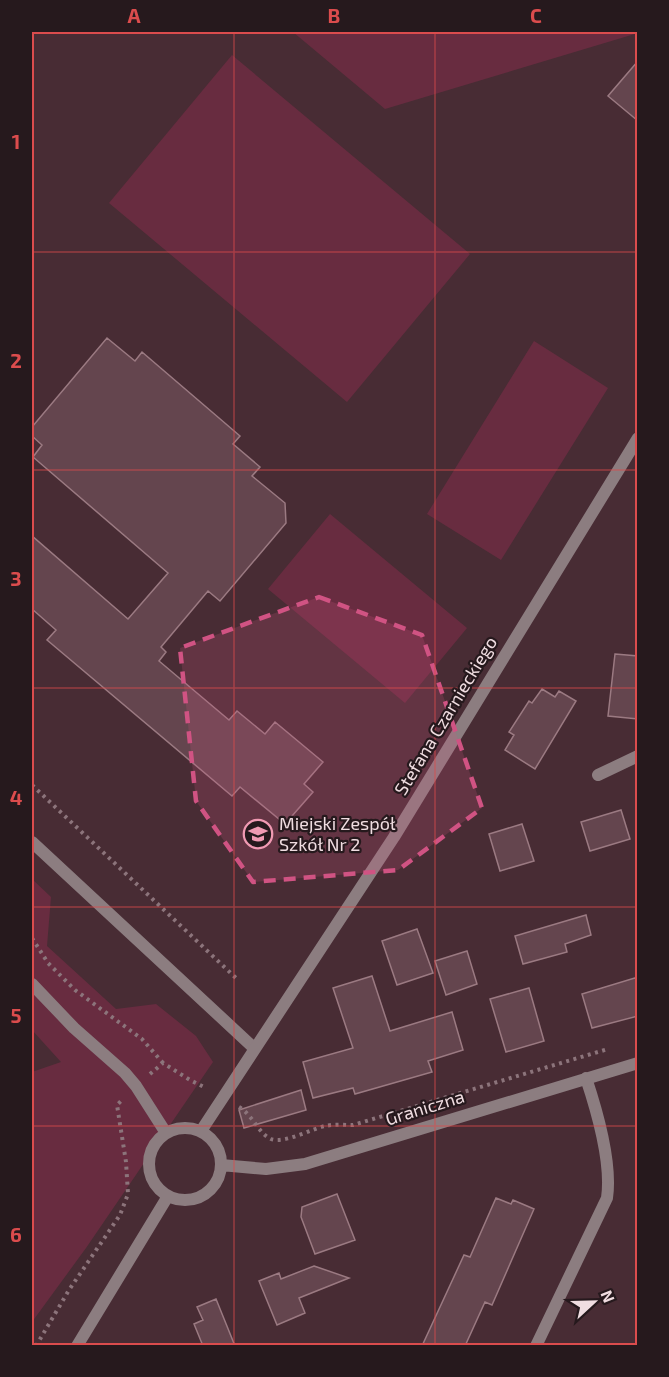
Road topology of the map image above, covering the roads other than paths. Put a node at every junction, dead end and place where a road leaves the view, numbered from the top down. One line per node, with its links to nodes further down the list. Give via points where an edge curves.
1 (638, 438): 6 (street, Stefana Czarnieckiego, via 394,837)
2 (638, 756): 3 (street)
3 (598, 775)
4 (32, 842): 6 (street)
5 (32, 984): 10 (street, via 125,1073)
6 (254, 1048): 9 (street, Stefana Czarnieckiego)
7 (638, 1063): 8 (street, Graniczna)
8 (586, 1078): 11 (street, Graniczna, via 305,1164 266,1169); 14 (street, via 598,1119 609,1183 607,1198)
9 (201, 1131): 10 (street, via 177,1128); 11 (street, via 217,1147)
10 (166, 1133): 12 (street, via 151,1151 149,1162 155,1184)
11 (221, 1165): 12 (street, via 209,1191 186,1200)
12 (168, 1196): 13 (street)
13 (77, 1346)
14 (536, 1346)

